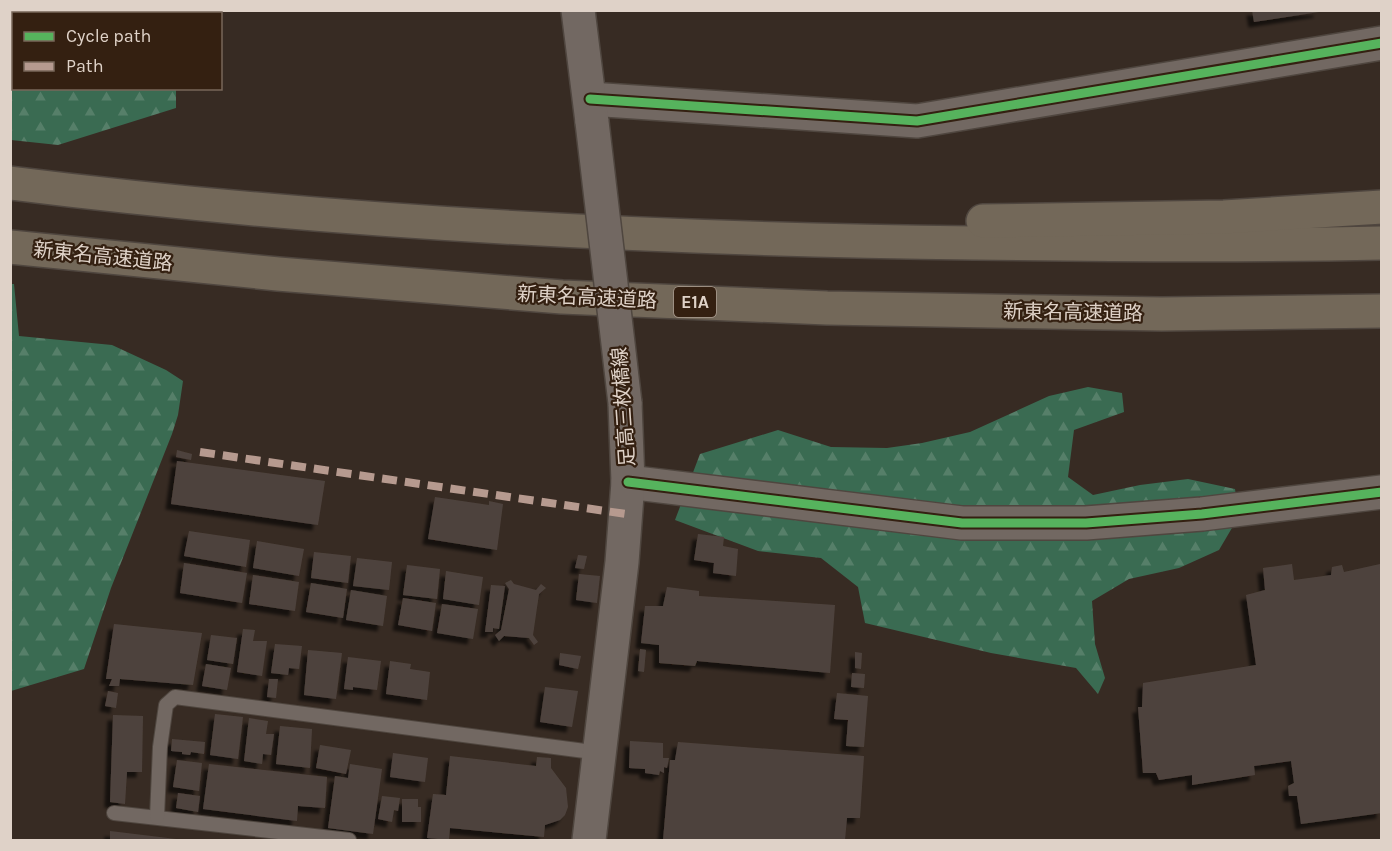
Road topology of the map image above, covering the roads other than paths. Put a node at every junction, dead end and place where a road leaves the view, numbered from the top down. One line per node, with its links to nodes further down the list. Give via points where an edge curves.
1 (578, 10): 3 (street, 足高三枚橋線)
2 (1382, 43): 3 (street, via 917,121)
3 (591, 111): 10 (street, 足高三枚橋線, bridge, via 625,403)
4 (12, 183): 6 (highway, via 266,210)
5 (1382, 207): 6 (highway, via 1224,217)
6 (516, 230): 7 (highway, via 786,241 1228,246)
7 (1382, 243)
8 (11, 247): 9 (highway, 新東名高速道路 / E1A, via 562,297 826,308 1114,313)
9 (1382, 311)
10 (628, 482): 11 (street, via 962,523 1086,523 1202,514); 12 (street, 足高三枚橋線)
11 (1382, 492)
12 (600, 753): 14 (lane, via 175,697 166,705); 16 (street, 足高三枚橋線)
13 (114, 813): 14 (lane)
14 (157, 817): 15 (lane)
15 (349, 840)
16 (589, 840)

